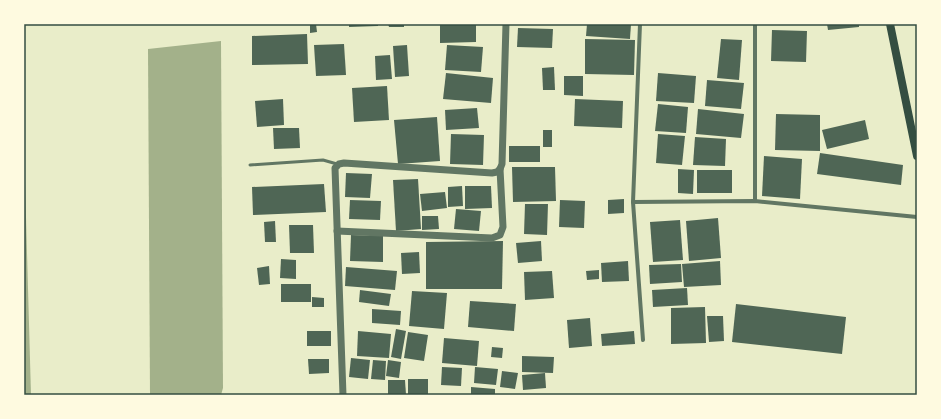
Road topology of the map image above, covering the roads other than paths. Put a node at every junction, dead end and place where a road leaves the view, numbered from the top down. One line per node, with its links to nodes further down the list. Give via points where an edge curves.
1 (506, 24): 8 (street)
2 (640, 24): 10 (street)
3 (755, 24): 9 (street)
4 (890, 24): 5 (main road)
5 (917, 156)
6 (250, 165): 7 (lane, via 323,160)
7 (337, 166): 8 (street, via 344,163 492,173); 12 (street)
8 (500, 169): 12 (street, via 502,227 500,235 496,237)
9 (755, 201): 10 (street); 11 (street)
10 (633, 202): 13 (street)
11 (917, 217)
12 (337, 231): 14 (street)
13 (643, 340)
14 (343, 395)

